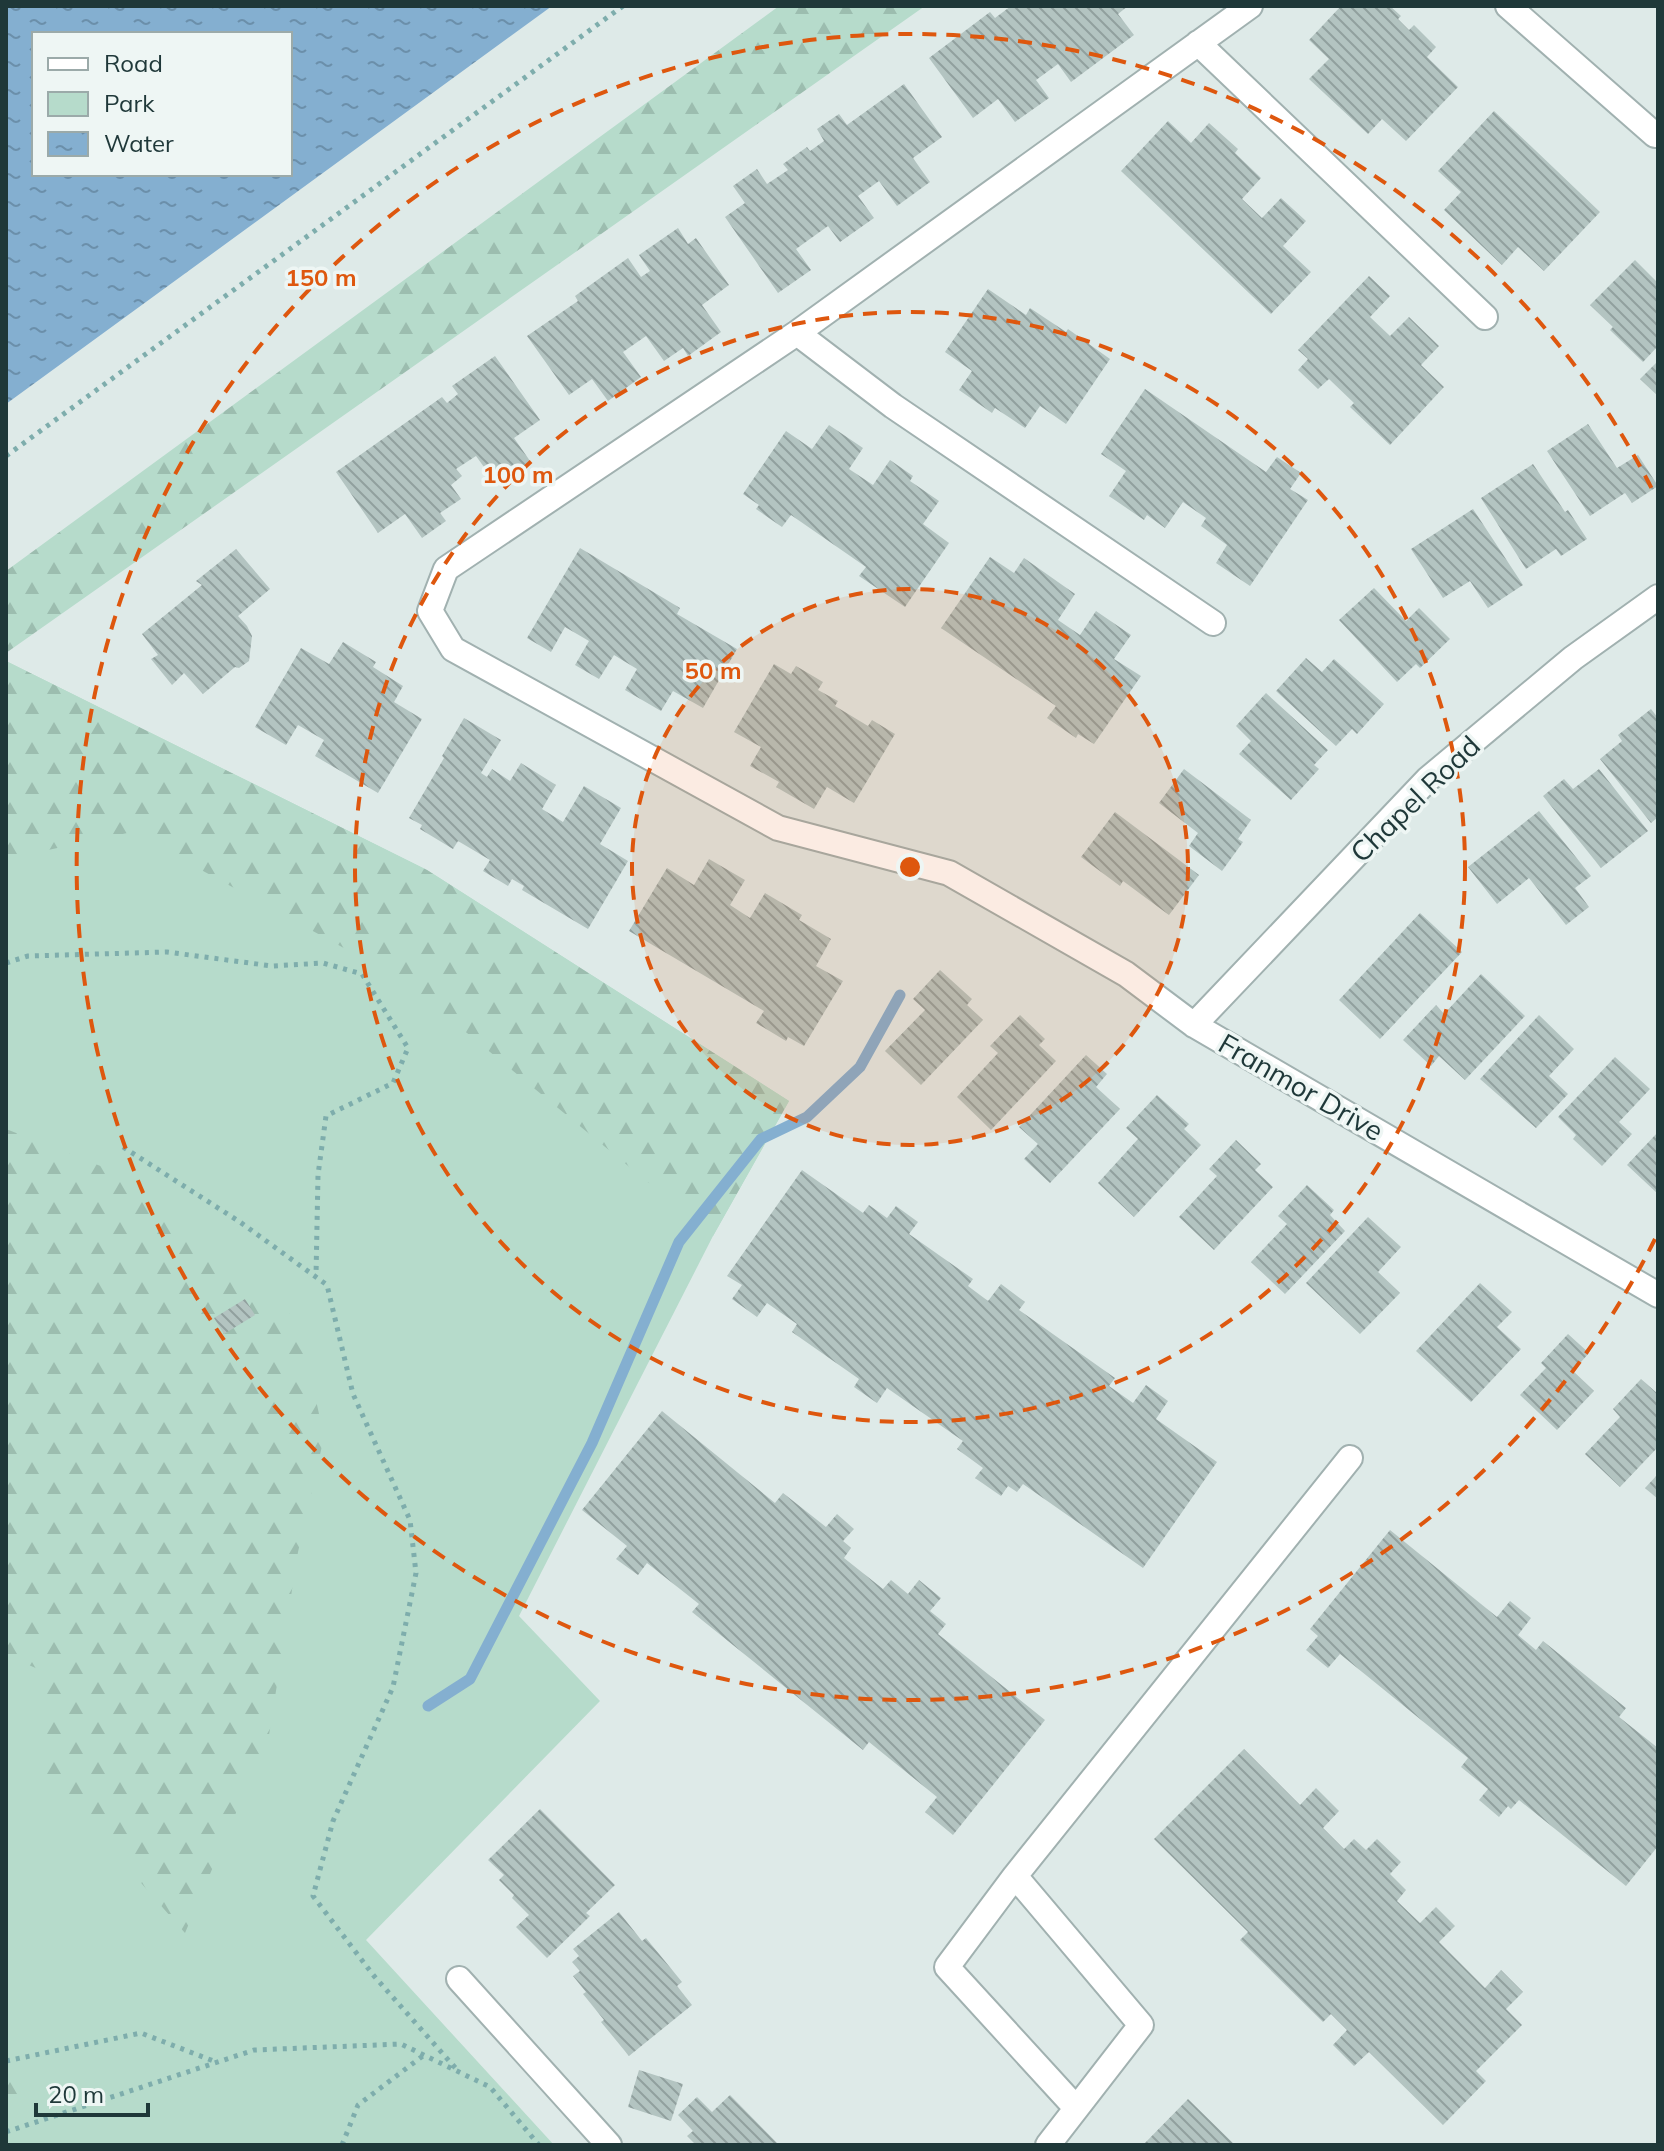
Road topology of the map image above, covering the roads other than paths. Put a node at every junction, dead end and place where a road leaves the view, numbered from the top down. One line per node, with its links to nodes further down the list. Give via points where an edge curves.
1 (1250, 6): 3 (street)
2 (1508, 6): 4 (street)
3 (1198, 43): 5 (street); 6 (street)
4 (1657, 129)
5 (1485, 317)
6 (797, 333): 8 (street, via 893,406); 9 (street, Franmor Drive, via 446,569 430,611 453,649 778,828 949,873 1126,974)
7 (1658, 597): 9 (street, Chapel Road, via 1573,658 1428,779)
8 (1213, 623)
9 (1194, 1025): 10 (street, Franmor Drive)
10 (1658, 1295)
11 (1350, 1458): 12 (street)
12 (1015, 1876): 14 (street, via 1141,2025); 14 (street, via 947,1967)
13 (459, 1979): 15 (street)
14 (1076, 2108): 16 (street)
15 (609, 2145)
16 (1048, 2145)

